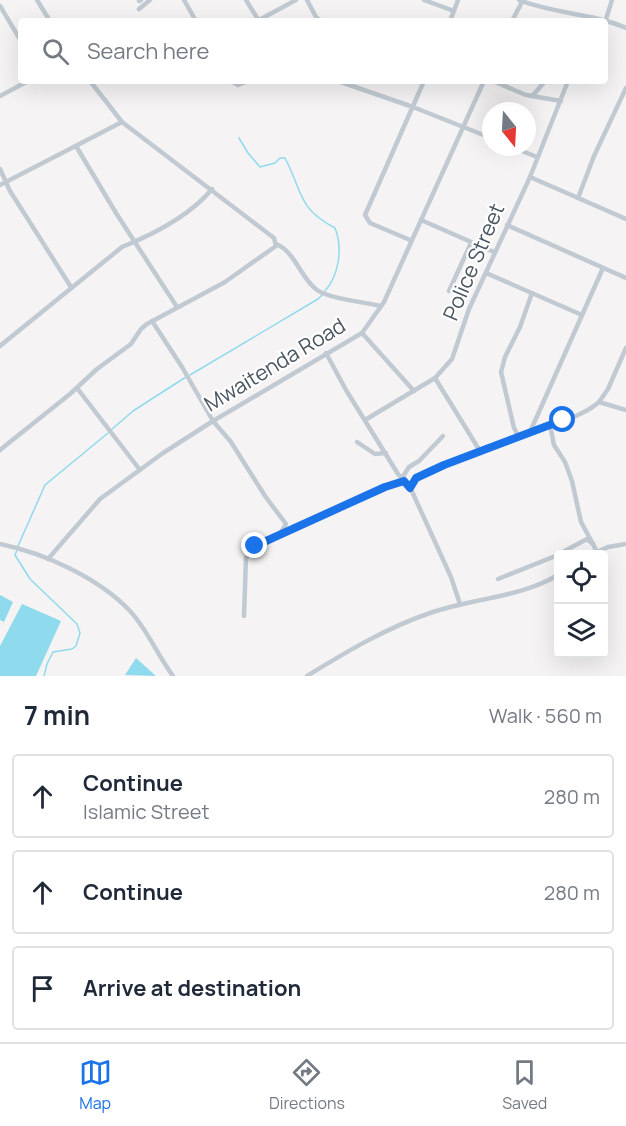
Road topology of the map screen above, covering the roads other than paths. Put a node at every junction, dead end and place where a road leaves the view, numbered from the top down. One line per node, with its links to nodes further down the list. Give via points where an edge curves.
1 (37, 0): 17 (street)
2 (150, 0): 14 (street)
3 (184, 0): 18 (street)
4 (246, 0): 19 (street)
5 (296, 0): 20 (street)
6 (307, 0): 21 (street)
7 (425, 0): 13 (street)
8 (442, 0): 13 (street)
9 (459, 0): 15 (street)
10 (521, 0): 16 (street); 23 (street)
11 (612, 0): 26 (street)
12 (0, 6): 29 (street)
13 (444, 7): 15 (street)
14 (139, 9)
15 (454, 11): 22 (street)
16 (564, 13): 24 (street); 25 (street)
17 (49, 18)
18 (194, 18)
19 (257, 18)
20 (264, 18)
21 (317, 18)
22 (451, 18)
23 (513, 18)
24 (569, 18)
25 (588, 18)
26 (606, 18)
27 (608, 20): 28 (street)
28 (626, 28)
29 (18, 36)
30 (22, 84): 39 (street)
31 (92, 84): 43 (street)
32 (347, 84): 42 (street)
33 (423, 84): 42 (street)
34 (483, 84): 44 (street, Mwaitenda Road)
35 (501, 84): 40 (street)
36 (542, 84): 40 (street)
37 (567, 84): 41 (street, Police Street)
38 (626, 88): 52 (street)
39 (0, 96)
40 (531, 96): 41 (street)
41 (561, 101): 47 (street, Police Street)
42 (412, 107): 44 (street); 56 (street, via 365,216 370,223)
43 (122, 122): 46 (street); 51 (street)
44 (462, 127): 45 (street); 54 (street, Mwaitenda Road)
45 (482, 135)
46 (76, 146): 50 (street); 57 (street)
47 (537, 157): 49 (street, Police Street)
48 (0, 169): 50 (street)
49 (530, 177): 52 (street); 55 (street, Police Street)
50 (3, 184): 64 (street)
51 (212, 189): 57 (street, via 194,207); 59 (street, via 274,238)
52 (578, 198): 53 (street)
53 (625, 217)
54 (421, 220): 56 (street, Mwaitenda Road); 58 (street)
55 (507, 225): 60 (street, Police Street); 61 (street)
56 (411, 240): 67 (street, Mwaitenda Road)
57 (135, 242): 64 (street); 68 (street)
58 (471, 243): 60 (street); 65 (street)
59 (276, 244): 67 (street, via 325,295); 68 (street, via 232,277)
60 (494, 252): 62 (street, Police Street)
61 (603, 268): 63 (street); 69 (street)
62 (486, 273): 66 (street); 75 (street, Police Street, via 452,359)
63 (626, 278)
64 (72, 287): 72 (street)
65 (449, 291)
66 (532, 293): 69 (street); 85 (street, via 501,372)
67 (381, 306): 71 (street, Mwaitenda Road)
68 (177, 307): 70 (street)
69 (582, 315): 83 (street)
70 (152, 321): 76 (street, via 131,344); 81 (street)
71 (362, 333): 74 (street, Mwaitenda Road); 77 (street)
72 (0, 346)
73 (626, 348): 78 (street)
74 (326, 353): 80 (street); 81 (street, Mwaitenda Road)
75 (435, 378): 77 (street, Police Street); 88 (street)
76 (77, 388): 87 (street); 90 (street)
77 (414, 391): 80 (street, Police Street)
78 (599, 402): 79 (street); 82 (street)
79 (626, 410)
80 (365, 420): 89 (street)
81 (213, 421): 90 (street, Mwaitenda Road); 93 (street, via 282,516 286,524)
82 (550, 425): 83 (street); 95 (street, via 554,445 572,481 580,522)
83 (530, 432): 85 (street)
84 (443, 436): 91 (street, via 409,467)
85 (519, 437): 88 (street)
86 (357, 442): 89 (street, via 375,454)
87 (0, 450)
88 (480, 451): 92 (street, via 416,478)
89 (386, 453): 91 (street)
90 (140, 470): 101 (street, Mwaitenda Road, via 100,499)
91 (403, 480): 92 (street); 93 (street)
92 (410, 488): 104 (street)
93 (280, 534): 105 (street, via 255,546 246,558)
94 (0, 544): 101 (street)
95 (593, 544): 97 (street, via 587,540); 98 (street)
96 (626, 544): 99 (street)
97 (568, 550)
98 (594, 550)
99 (602, 550)
100 (554, 557): 103 (street)
101 (48, 559): 106 (street, via 93,581 130,610)
102 (554, 577): 104 (street, via 523,590)
103 (498, 579)
104 (460, 604): 107 (street, via 380,634)
105 (244, 616)
106 (173, 676)
107 (307, 676)

